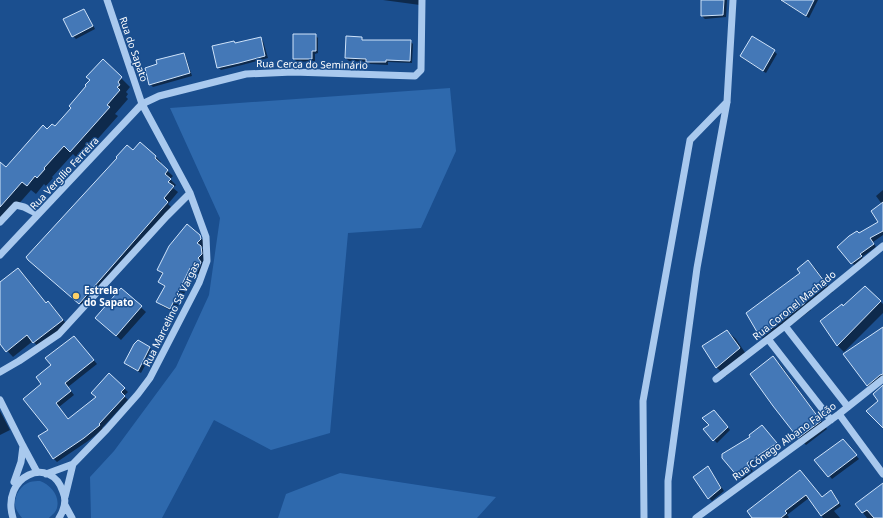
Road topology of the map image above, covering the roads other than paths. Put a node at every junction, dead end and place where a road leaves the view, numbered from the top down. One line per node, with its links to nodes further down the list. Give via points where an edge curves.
1 (106, 0): 5 (street, Rua do Sapato)
2 (422, 0): 5 (street, Rua Cerca do Seminário, via 421,70 415,76 293,72 246,74 159,96)
3 (733, 0): 4 (street)
4 (727, 102): 30 (street, via 690,140 644,401); 31 (street, via 697,268 668,481)
5 (142, 104): 6 (street, Rua Marcelino Sá Vargas); 7 (street, Rua Vergílio Ferreira)
6 (190, 194): 13 (street, via 59,334); 21 (street, Rua Marcelino Sá Vargas, via 206,236 208,261 199,283 150,378)
7 (38, 214): 8 (street, via 24,206 16,205); 10 (street, Rua Vergílio Ferreira)
8 (0, 222)
9 (883, 246): 11 (street, Rua Coronel Machado)
10 (0, 255)
11 (785, 326): 12 (street, Rua Coronel Machado); 17 (street)
12 (768, 339): 14 (street, Rua Coronel Machado); 19 (street)
13 (0, 372)
14 (716, 379)
15 (883, 379): 17 (street, Rua Cónego Albano Falcão)
16 (0, 400): 20 (street)
17 (848, 407): 18 (street, Rua Cónego Albano Falcão)
18 (839, 414): 19 (street, Rua Cónego Albano Falcão); 24 (street)
19 (831, 420): 32 (street, Rua Cónego Albano Falcão)
20 (23, 446): 22 (street); 25 (street, via 21,462)
21 (74, 464): 23 (street, Rua Marcelino Sá Vargas); 26 (street)
22 (37, 472): 23 (street); 25 (street, via 28,473)
23 (46, 474): 26 (street, via 59,483)
24 (883, 474)
25 (13, 483): 27 (street, via 6,495)
26 (65, 501): 28 (street); 29 (street)
27 (13, 518)
28 (59, 518)
29 (72, 518)
30 (644, 518)
31 (668, 518)
32 (696, 518)

